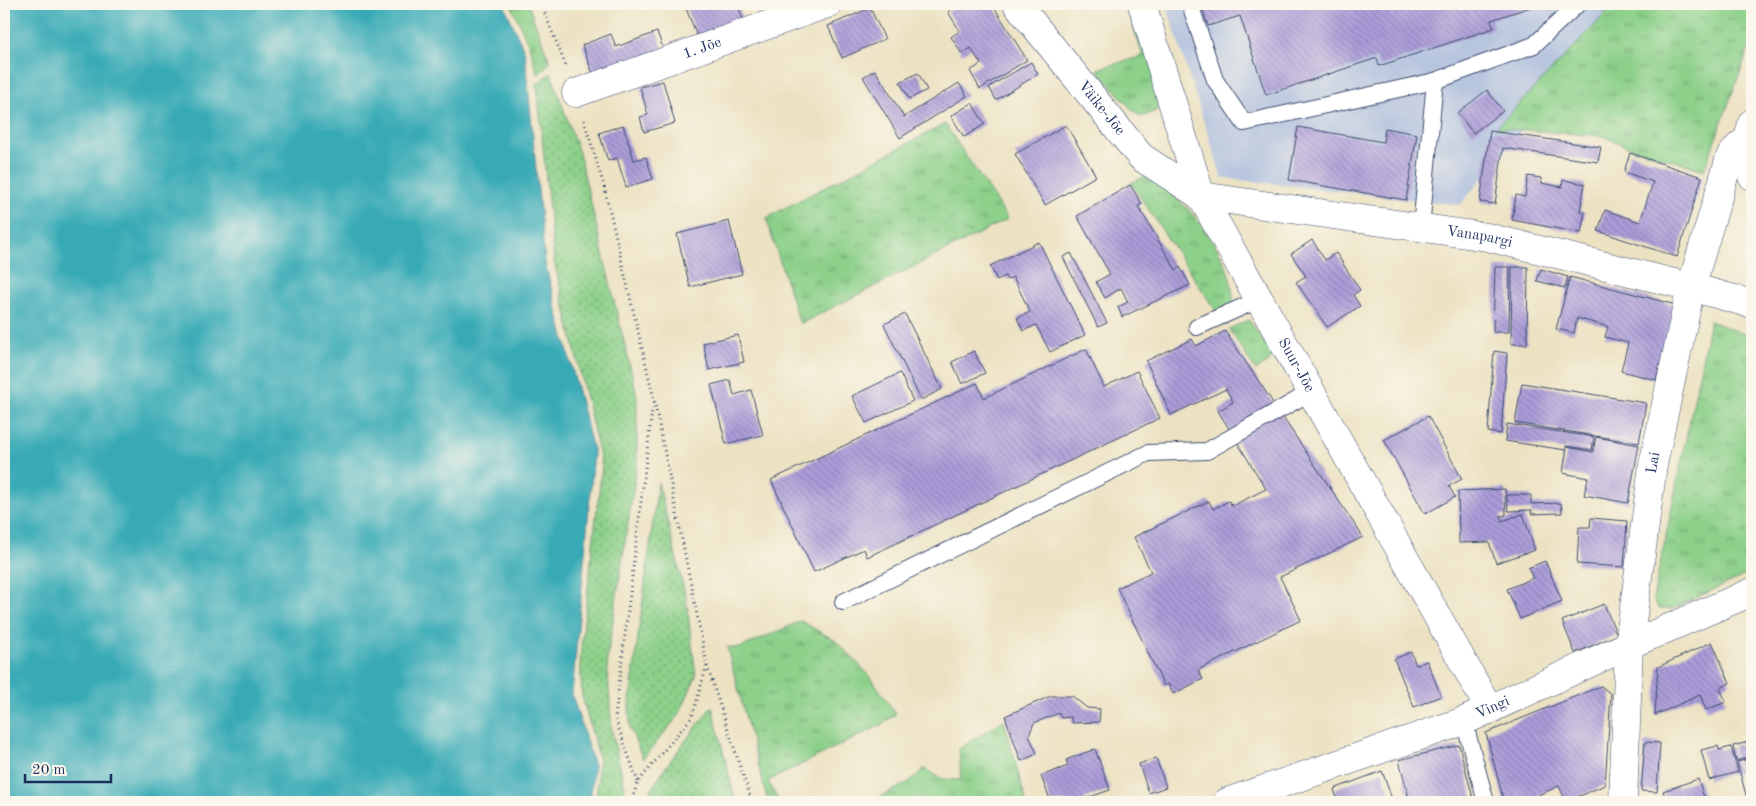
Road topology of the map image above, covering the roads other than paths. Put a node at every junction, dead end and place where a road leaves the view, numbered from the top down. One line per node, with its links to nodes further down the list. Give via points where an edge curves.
1 (827, 4): 7 (street, 1. Jõe)
2 (1017, 4): 10 (street, Väike-Jõe, via 1142,156)
3 (1142, 4): 10 (street, Suur-Jõe)
4 (1190, 4): 6 (lane, via 1215,80 1244,123)
5 (1578, 4): 6 (lane, via 1534,45)
6 (1435, 81): 11 (lane)
7 (576, 93)
8 (1750, 132): 9 (street); 12 (street, Lai, via 1730,158)
9 (1752, 176)
10 (1201, 196): 11 (street, Vanapargi); 13 (street, Suur-Jõe)
11 (1421, 228): 12 (street, Vanapargi, via 1487,237)
12 (1691, 287): 14 (street, Vanapargi); 19 (street, Lai, via 1654,465)
13 (1260, 299): 15 (lane); 16 (street, Suur-Jõe)
14 (1752, 304)
15 (1197, 327)
16 (1311, 392): 18 (lane, via 1207,450 1148,453); 20 (street, Suur-Jõe)
17 (1752, 592): 19 (street, Vingi)
18 (843, 602)
19 (1629, 645): 20 (street, Vingi); 24 (street, Lai)
20 (1490, 710): 21 (street, Vingi)
21 (1464, 721): 22 (street, Vingi); 23 (lane)
22 (1227, 802)
23 (1486, 802)
24 (1623, 802)

